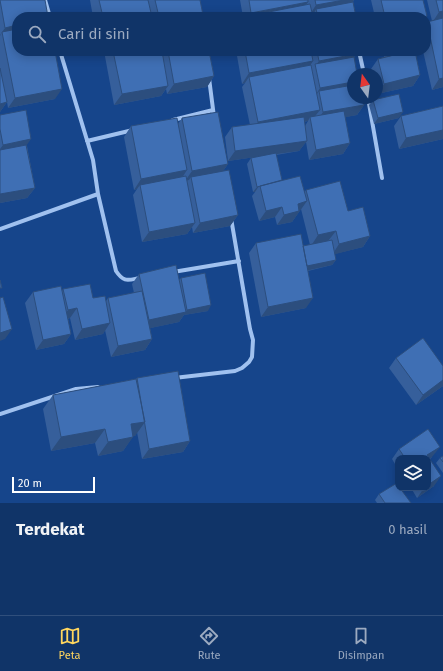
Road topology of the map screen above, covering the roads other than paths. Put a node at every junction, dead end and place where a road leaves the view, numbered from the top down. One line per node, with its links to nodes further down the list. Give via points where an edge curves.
1 (45, 0): 2 (street)
2 (49, 12)
3 (62, 56): 12 (street)
4 (361, 56): 5 (street)
5 (363, 68)
6 (208, 73): 8 (street)
7 (369, 104): 13 (street)
8 (213, 110): 9 (street); 10 (street)
9 (169, 121)
10 (216, 125)
11 (139, 128): 12 (street)
12 (87, 141): 14 (street, via 93,160)
13 (382, 178)
14 (98, 194): 16 (street); 19 (street, via 116,271 126,280)
15 (231, 216): 17 (street)
16 (0, 229)
17 (239, 261): 18 (street); 20 (street, via 253,340 249,362 235,371)
18 (171, 272)
19 (141, 278)
20 (167, 379)
21 (106, 386): 22 (street, via 76,389)
22 (0, 414)

